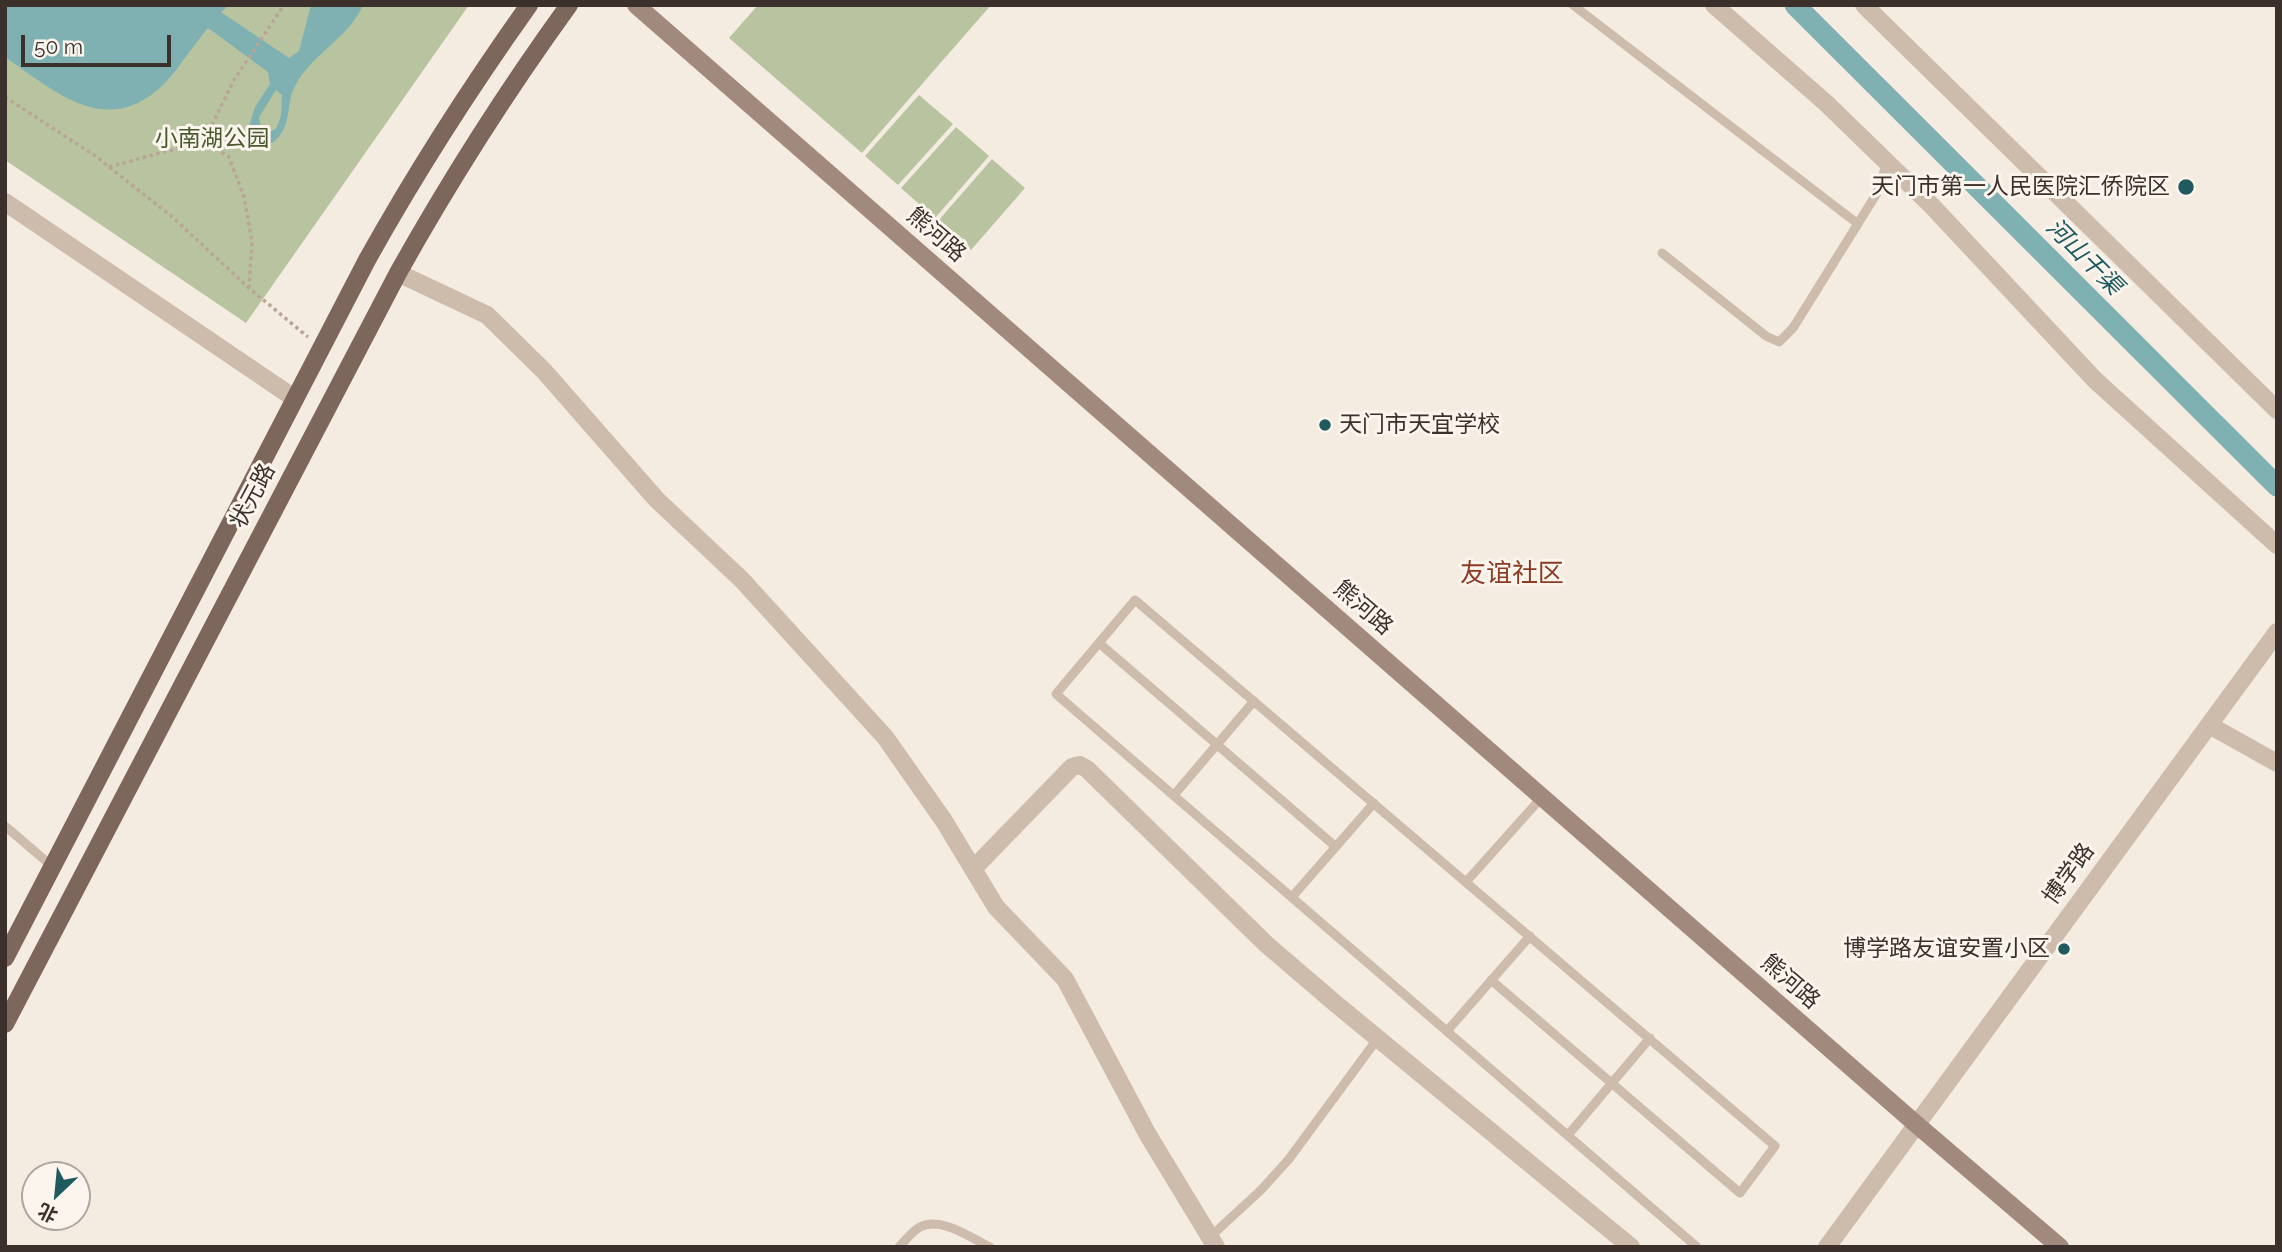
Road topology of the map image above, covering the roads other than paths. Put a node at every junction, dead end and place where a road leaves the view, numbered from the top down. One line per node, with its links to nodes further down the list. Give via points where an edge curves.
1 (529, 5): 12 (main road, 状元路, via 408,187)
2 (569, 5): 11 (main road, 状元路, via 499,103)
3 (636, 5): 22 (street, 熊河路)
4 (1573, 5): 9 (lane)
5 (1714, 5): 7 (street)
6 (1864, 5): 13 (street)
7 (1887, 163): 9 (lane, via 1877,193); 14 (street, via 2095,380)
8 (5, 202): 12 (street)
9 (1858, 224): 10 (lane, via 1793,328 1779,342)
10 (1662, 253)
11 (398, 273): 27 (street, via 487,315 544,371 657,500 742,580 885,737); 33 (main road, 状元路)
12 (294, 398): 26 (main road, 状元路)
13 (2277, 410)
14 (2277, 545)
15 (2277, 632): 18 (street, 博学路)
16 (1099, 643): 17 (lane, via 1135,600); 19 (lane); 21 (lane, via 1056,694)
17 (1254, 701): 19 (lane); 23 (lane)
18 (2209, 724): 20 (street); 38 (street, 博学路)
19 (1217, 744): 21 (lane); 25 (lane)
20 (2277, 763)
21 (1174, 795): 29 (lane)
22 (1542, 797): 28 (lane); 38 (street, 熊河路)
23 (1374, 803): 25 (lane); 28 (lane)
24 (5, 826): 26 (lane)
25 (1336, 847): 29 (lane)
26 (53, 867): 31 (main road, 状元路)
27 (974, 869): 35 (street, via 1072,767 1080,765 1266,944); 40 (street, via 996,907 1065,979 1148,1135)
28 (1466, 882): 30 (lane)
29 (1292, 897): 34 (lane)
30 (1530, 936): 32 (lane); 36 (lane)
31 (5, 958)
32 (1491, 981): 34 (lane); 37 (lane)
33 (5, 1024)
34 (1447, 1031): 39 (lane)
35 (1378, 1038): 40 (lane, via 1289,1159); 43 (street)
36 (1650, 1038): 37 (lane); 37 (lane, via 1775,1146 1740,1193)
37 (1612, 1084): 39 (lane)
38 (1916, 1124): 45 (street, 博学路); 46 (street, 熊河路)
39 (1568, 1135): 44 (lane)
40 (1213, 1242)
41 (899, 1247): 42 (lane, via 929,1223)
42 (990, 1247)
43 (1631, 1247)
44 (1697, 1247)
45 (1827, 1247)
46 (2060, 1247)

